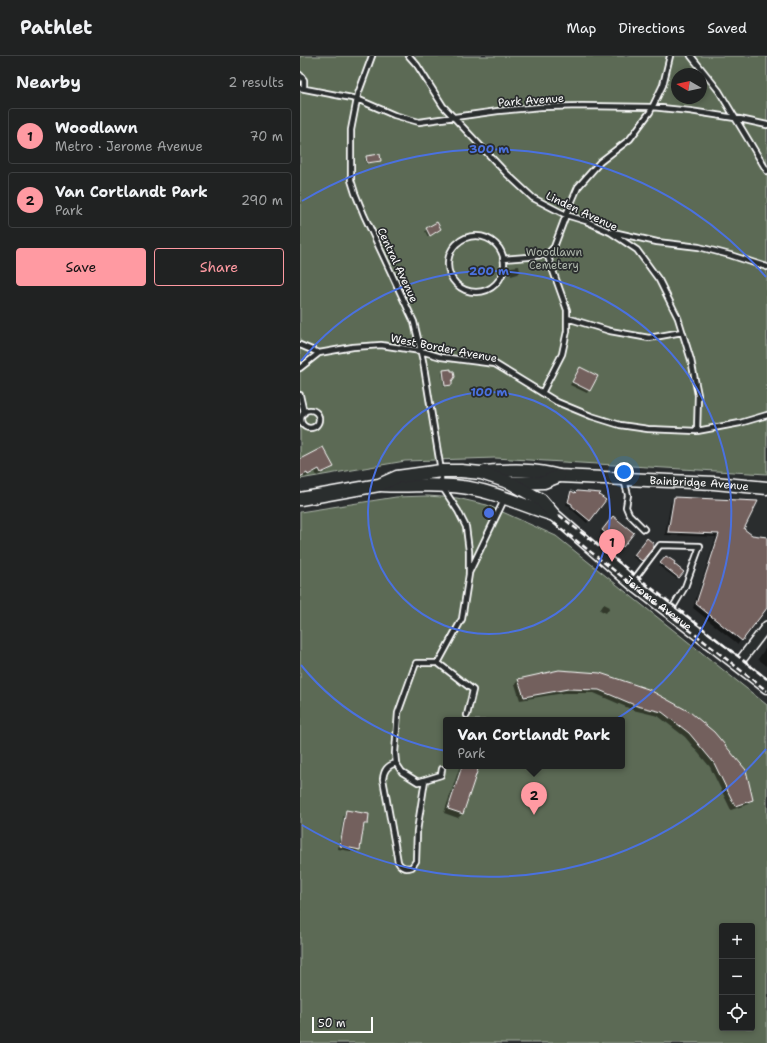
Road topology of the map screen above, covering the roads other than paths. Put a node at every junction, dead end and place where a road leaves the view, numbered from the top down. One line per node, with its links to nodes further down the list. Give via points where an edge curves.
1 (372, 56): 7 (lane, Central Avenue)
2 (409, 56): 9 (lane, Linden Avenue, via 443,106)
3 (670, 56): 8 (lane, via 663,85)
4 (691, 56): 10 (lane, via 719,90)
5 (300, 75): 6 (lane, via 304,80)
6 (302, 88): 7 (lane, Park Avenue)
7 (357, 100): 9 (lane, Park Avenue, via 419,122); 21 (lane, Central Avenue, via 351,130 351,180 380,251 414,322)
8 (652, 107): 9 (lane, Park Avenue, via 541,107); 10 (lane, Park Avenue); 13 (lane, via 630,139 600,162 578,187)
9 (455, 118): 13 (lane, Linden Avenue, via 533,198)
10 (735, 118): 11 (lane, Park Avenue); 12 (lane)
11 (767, 126)
12 (767, 171)
13 (566, 215): 14 (lane, Linden Avenue); 15 (lane, via 554,247)
14 (610, 232): 17 (lane, via 657,242 699,247); 19 (lane, Linden Avenue, via 637,250 659,280 678,318)
15 (547, 254): 16 (lane); 18 (lane, via 567,310)
16 (503, 259): 16 (lane, via 500,277 486,290 476,292 461,287 449,272 450,253 460,240 469,236 479,236 496,244)
17 (767, 267)
18 (567, 318): 19 (lane, via 649,338); 24 (lane, via 562,354)
19 (682, 332): 28 (lane, Linden Avenue, via 698,395)
20 (300, 345): 22 (lane)
21 (421, 351): 22 (lane, West Border Avenue, via 381,345); 24 (lane, West Border Avenue, via 441,357 495,364); 29 (lane, Central Avenue)
22 (319, 353): 23 (lane, West Border Avenue)
23 (300, 368)
24 (542, 393): 28 (lane, West Border Avenue, via 556,402 620,425)
25 (300, 395): 26 (lane)
26 (304, 413)
27 (767, 415): 28 (lane, West Border Avenue)
28 (697, 431)
29 (441, 471): 30 (main road, Jerome Avenue); 34 (main road, Jerome Avenue, via 397,477); 35 (lane, Central Avenue)
30 (481, 473): 31 (main road, Bainbridge Avenue, via 542,471); 33 (main road, Jerome Avenue)
31 (559, 476): 32 (main road, Bainbridge Avenue); 33 (main road, Bainbridge Avenue, via 544,482)
32 (624, 479): 36 (main road, Bainbridge Avenue); 40 (lane, via 628,495 626,507)
33 (511, 483): 37 (main road); 39 (main road, Jerome Avenue, via 541,500)
34 (379, 485): 35 (main road, Jerome Avenue); 38 (main road, Jerome Avenue)
35 (441, 485): 37 (main road, Jerome Avenue, via 461,486); 41 (lane, via 466,527)
36 (767, 488)
37 (505, 498): 39 (main road, Jerome Avenue); 41 (lane)
38 (300, 499)
39 (554, 515): 42 (main road, Jerome Avenue)
40 (644, 529)
41 (469, 574): 45 (lane, via 462,620)
42 (632, 583): 43 (main road, Jerome Avenue); 43 (lane, via 660,545 700,546 685,587)
43 (670, 612): 46 (main road, Jerome Avenue)
44 (767, 626): 46 (street)
45 (438, 663): 48 (lane, via 473,690); 49 (lane, via 416,663 398,713)
46 (738, 664): 47 (main road, Jerome Avenue)
47 (767, 687)
48 (467, 715)
49 (396, 763): 51 (lane, via 402,772 418,782); 51 (lane, via 384,771 383,779 398,862 405,868 412,867 416,861)
50 (442, 769): 51 (lane, via 441,775)
51 (424, 780)

